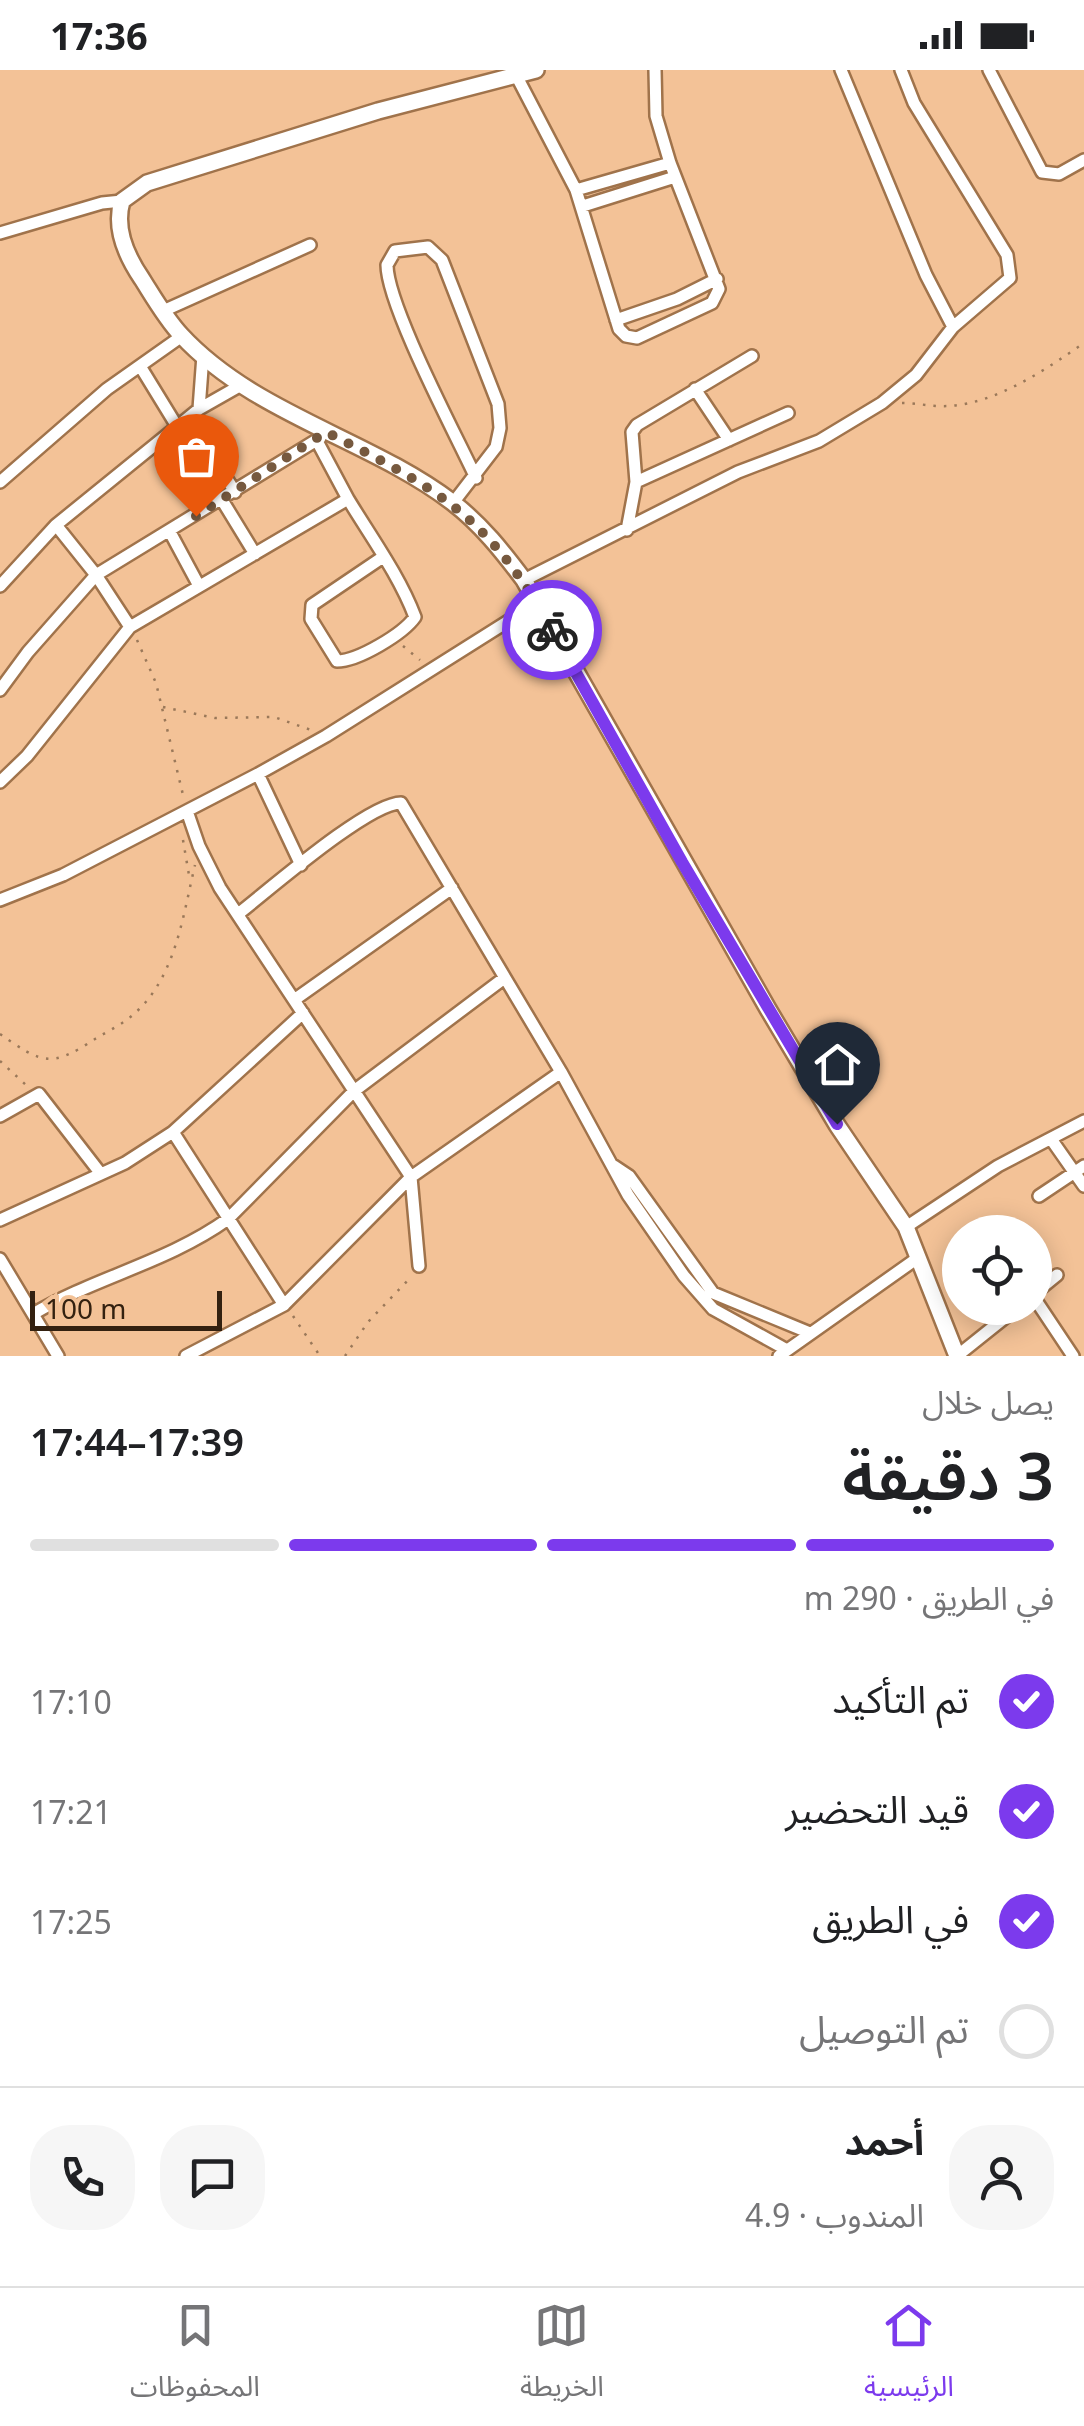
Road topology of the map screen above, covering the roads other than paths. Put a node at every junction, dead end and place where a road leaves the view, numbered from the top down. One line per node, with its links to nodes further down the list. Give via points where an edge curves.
1 (536, 70): 6 (street)
2 (655, 70): 8 (street, via 656,116)
3 (841, 70): 18 (street)
4 (901, 70): 18 (street, via 1012,268 1008,282)
5 (990, 70): 7 (street, via 1042,172 1059,174)
6 (516, 75): 10 (street); 11 (street, via 146,183)
7 (1084, 160)
8 (670, 163): 9 (street); 10 (street)
9 (675, 177): 12 (street); 15 (street)
10 (576, 190): 12 (street)
11 (122, 201): 13 (street); 16 (street, via 124,242)
12 (582, 206): 17 (street)
13 (0, 232)
14 (310, 244): 16 (street)
15 (717, 279): 17 (street); 17 (street, via 712,303 673,324 637,338 626,336)
16 (162, 311): 19 (street)
17 (616, 320)
18 (953, 327): 38 (street, via 916,376 882,403 819,441 738,472)
19 (182, 336): 20 (street); 22 (street)
20 (204, 355): 23 (street); 26 (street)
21 (752, 356): 24 (street)
22 (140, 366): 27 (street); 31 (street)
23 (244, 384): 26 (street); 28 (street)
24 (695, 389): 29 (street); 32 (street, via 632,432)
25 (788, 412): 29 (street)
26 (194, 413): 27 (street); 33 (street)
27 (178, 428): 37 (street)
28 (322, 436): 33 (street); 34 (street); 36 (street)
29 (729, 440): 32 (street)
30 (476, 478): 30 (street, via 496,447 498,404 442,260 428,247 395,252 386,265 390,283); 36 (street)
31 (0, 482)
32 (636, 482): 38 (street)
33 (235, 492): 35 (street)
34 (348, 499): 40 (street); 41 (street)
35 (222, 500): 39 (street); 40 (street)
36 (453, 503): 43 (street)
37 (56, 525): 42 (street); 44 (street)
38 (627, 530): 43 (street)
39 (170, 532): 42 (street); 45 (street)
40 (254, 554): 45 (street)
41 (383, 557): 41 (street, via 317,600 310,612 337,661 415,617)
42 (96, 575): 47 (street); 48 (street)
43 (524, 580): 46 (street)
44 (0, 586)
45 (199, 586): 47 (street)
46 (538, 603): 49 (street); 72 (street, via 768,1009)
47 (130, 627): 50 (street)
48 (0, 690)
49 (258, 774): 51 (street); 52 (street)
50 (0, 782)
51 (188, 815): 54 (street); 55 (street)
52 (301, 865): 53 (street, via 376,811 400,803); 55 (street)
53 (452, 888): 56 (street); 57 (street)
54 (0, 900)
55 (238, 914): 57 (street)
56 (504, 979): 59 (street); 60 (street)
57 (294, 1000): 58 (street)
58 (303, 1014): 60 (street); 63 (street)
59 (561, 1072): 67 (street); 78 (street, via 614,1166 630,1176)
60 (354, 1091): 67 (street); 70 (street)
61 (0, 1116): 66 (street, via 40,1094)
62 (1084, 1121): 64 (street)
63 (173, 1132): 66 (street); 70 (street)
64 (1050, 1139): 65 (street); 72 (street)
65 (1079, 1169): 68 (street); 69 (street)
66 (102, 1174): 71 (street)
67 (411, 1177): 75 (street); 79 (street)
68 (1084, 1186)
69 (1039, 1196)
70 (228, 1219): 79 (street); 80 (street)
71 (0, 1220)
72 (906, 1226): 73 (street)
73 (919, 1256): 83 (street); 87 (street)
74 (0, 1259): 80 (street)
75 (419, 1266)
76 (1056, 1275): 77 (street)
77 (1052, 1279)
78 (695, 1282): 83 (street, via 726,1302); 84 (street, via 713,1309)
79 (284, 1305): 86 (street)
80 (33, 1314): 85 (street)
81 (1052, 1323): 88 (street)
82 (996, 1325): 87 (street)
83 (810, 1334): 84 (street)
84 (783, 1353)
85 (58, 1356)
86 (186, 1356)
87 (957, 1356)
88 (1073, 1356)

